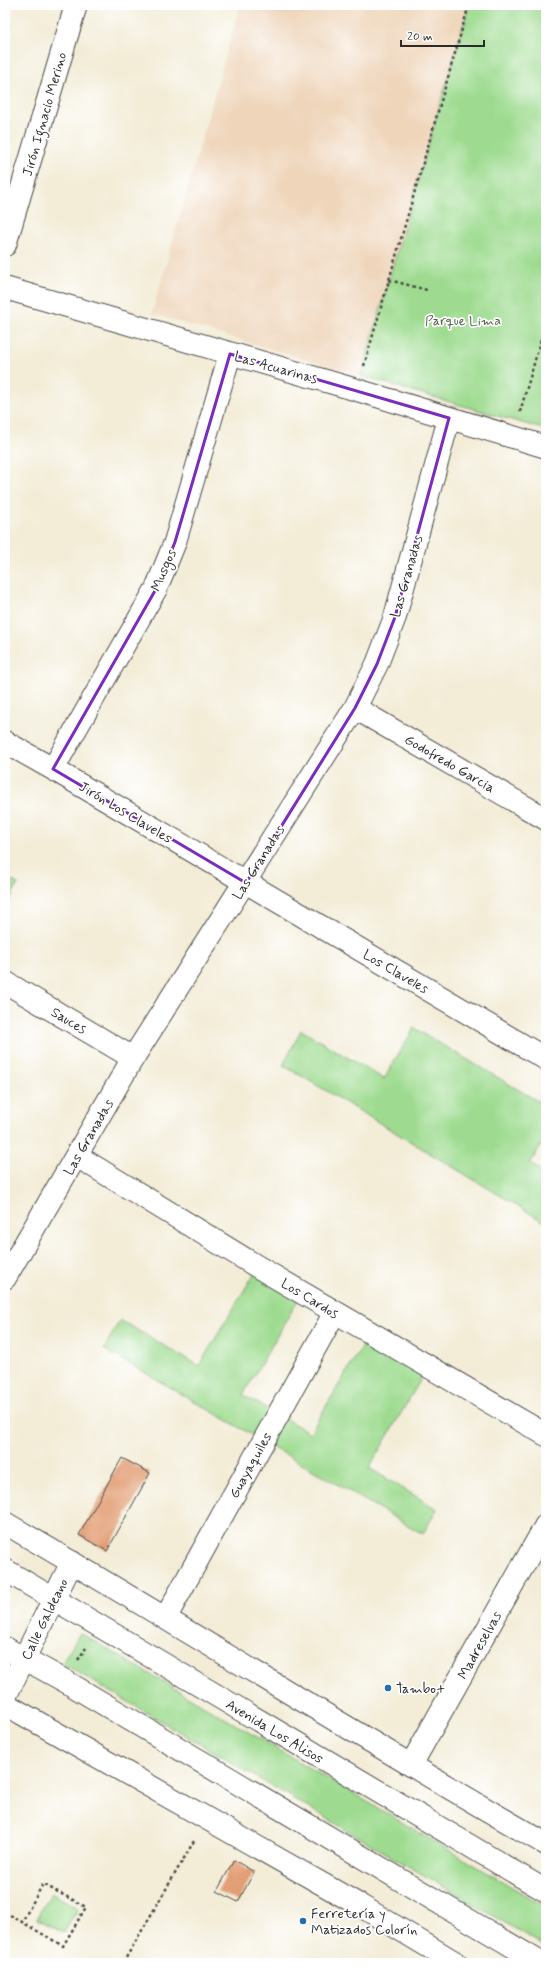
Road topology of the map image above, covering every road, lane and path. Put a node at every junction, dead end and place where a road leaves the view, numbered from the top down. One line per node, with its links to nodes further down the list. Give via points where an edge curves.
1 (76, 5): 3 (street, Jirón Ignacio Merino)
2 (469, 5): 4 (path)
3 (5, 245)
4 (389, 280): 6 (path); 9 (path)
5 (5, 288): 8 (street, Las Acuarinas)
6 (427, 290)
7 (546, 322): 11 (path)
8 (230, 354): 9 (street, Las Acuarinas); 15 (street, Musgos, via 174,542 156,589)
9 (357, 390): 10 (street, Las Acuarinas)
10 (449, 418): 11 (street, Las Acuarinas); 13 (street, Las Granadas, via 395,617 377,664)
11 (514, 436): 12 (street, Las Acuarinas)
12 (546, 446)
13 (355, 708): 16 (street, Godofredo Garcia); 17 (street, Las Granadas)
14 (5, 742): 15 (street, Jirón Los Claveles)
15 (53, 769): 17 (street, Jirón Los Claveles)
16 (546, 818)
17 (246, 883): 19 (street, Las Granadas); 20 (street, Los Claveles)
18 (5, 982): 19 (street, Sauces)
19 (133, 1058): 21 (street, Las Granadas)
20 (546, 1059)
21 (77, 1156): 22 (street, Las Granadas); 23 (street, Los Cardos)
22 (5, 1278)
23 (335, 1312): 24 (street, Los Cardos); 30 (street, Guayaquiles)
24 (546, 1435)
25 (5, 1523): 27 (street)
26 (546, 1525): 37 (street, Madreselvas)
27 (72, 1562): 29 (street, Calle Galdeano); 30 (street)
28 (5, 1570): 29 (street, Avenida Los Alisos)
29 (54, 1598): 31 (street, Avenida Los Alisos); 33 (street, Calle Galdeano)
30 (166, 1617): 37 (street)
31 (99, 1626): 34 (path); 40 (street, Avenida Los Alisos)
32 (5, 1648): 33 (street)
33 (24, 1658): 34 (street); 35 (street, Calle Galdeano)
34 (66, 1681): 45 (street)
35 (5, 1697)
36 (5, 1704): 43 (street, via 361,1906)
37 (411, 1765): 39 (street)
38 (197, 1837): 44 (path)
39 (546, 1844)
40 (546, 1891)
41 (5, 1912): 42 (path)
42 (22, 1922): 42 (path, via 43,1884 86,1907 63,1946)
43 (442, 1960)
44 (122, 1963)
45 (541, 1963)

